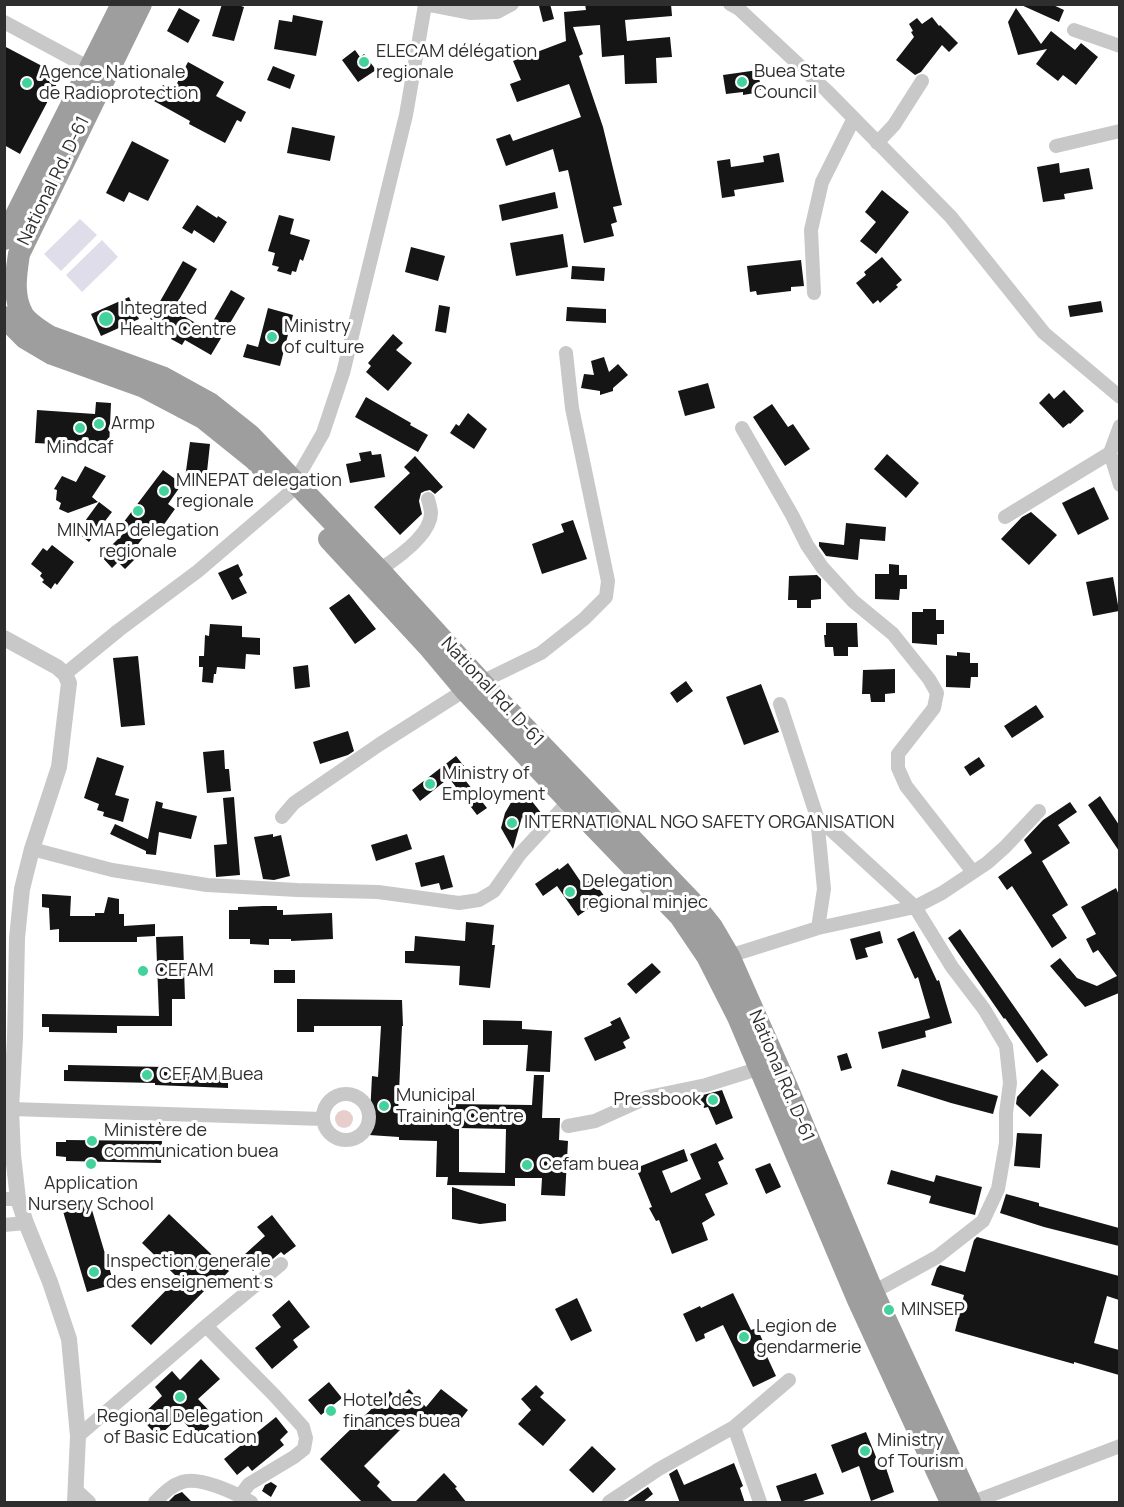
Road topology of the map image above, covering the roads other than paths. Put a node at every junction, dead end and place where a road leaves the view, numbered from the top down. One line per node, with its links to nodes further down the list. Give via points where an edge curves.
1 (122, 4): 9 (highway, National Rd. D-61)
2 (141, 4): 9 (highway, National Rd. D-61)
3 (424, 4): 4 (street, via 470,13 496,12); 25 (street, via 406,115 342,373 323,433)
4 (512, 4)
5 (730, 4): 11 (street)
6 (4, 22): 9 (street)
7 (1074, 30): 8 (street)
8 (1119, 46)
9 (98, 73): 15 (highway, National Rd. D-61); 17 (highway, National Rd. D-61, via 19,254)
10 (922, 81): 13 (street, via 894,125)
11 (854, 118): 13 (street); 16 (street, via 822,182 811,230)
12 (1119, 131): 14 (street)
13 (877, 143): 20 (street, via 951,217 1044,333)
14 (1056, 147)
15 (4, 239)
16 (814, 293)
17 (10, 298): 25 (highway, National Rd. D-61, via 34,326 49,336 162,377 211,404 250,435)
18 (4, 317): 25 (highway, National Rd. D-61, via 25,338 52,354 144,387 203,418)
19 (566, 353): 31 (street, via 572,408 608,581 606,597 541,653)
20 (1119, 397)
21 (1119, 426): 23 (street)
22 (742, 428): 38 (street, via 822,567 853,601 893,634 937,693 934,708 898,754 898,768 906,786)
23 (1110, 453): 24 (street); 27 (street)
24 (1119, 485)
25 (292, 488): 28 (highway, National Rd. D-61); 30 (street, via 198,571); 31 (highway, National Rd. D-61, via 428,646)
26 (428, 499): 28 (street, via 432,514 425,531)
27 (1005, 517)
28 (379, 570): 31 (highway, National Rd. D-61)
29 (4, 639): 30 (street)
30 (65, 674): 37 (street, via 69,683 59,766)
31 (473, 686): 33 (highway, National Rd. D-61); 35 (street, via 314,788 294,802); 41 (highway, National Rd. D-61, via 693,903)
32 (780, 704): 36 (street)
33 (569, 801): 37 (street, via 520,854 494,891 479,900 459,903 378,892 207,885 112,870); 43 (highway, National Rd. D-61, via 680,916)
34 (1039, 811): 38 (street, via 1005,847)
35 (282, 817)
36 (817, 817): 39 (street); 40 (street, via 824,888)
37 (32, 849): 42 (street, via 22,889)
38 (973, 872): 39 (street)
39 (915, 907): 40 (street); 51 (street, via 1006,1046 1010,1083 1006,1143 998,1189 983,1221 937,1257)
40 (818, 928): 41 (street)
41 (729, 956): 43 (highway, National Rd. D-61)
42 (11, 976): 44 (street, via 15,1038)
43 (768, 1065): 46 (street, via 706,1085 648,1097 595,1121); 51 (highway, National Rd. D-61)
44 (11, 1109): 45 (street); 47 (street)
45 (324, 1119)
46 (568, 1126)
47 (11, 1199): 48 (street)
48 (26, 1223): 49 (street); 55 (street, via 69,1339)
49 (4, 1225)
50 (281, 1264): 52 (street)
51 (865, 1296): 62 (highway, National Rd. D-61); 63 (highway, National Rd. D-61)
52 (206, 1326): 55 (street); 58 (street, via 303,1427 306,1438 304,1449 249,1484)
53 (789, 1380): 54 (street)
54 (734, 1427): 60 (street); 61 (street)
55 (78, 1436): 57 (street)
56 (1119, 1446): 63 (street)
57 (80, 1499)
58 (245, 1499): 59 (street, via 222,1488 184,1481 170,1487)
59 (155, 1503)
60 (609, 1503)
61 (760, 1503)
62 (951, 1503)
63 (971, 1503)

